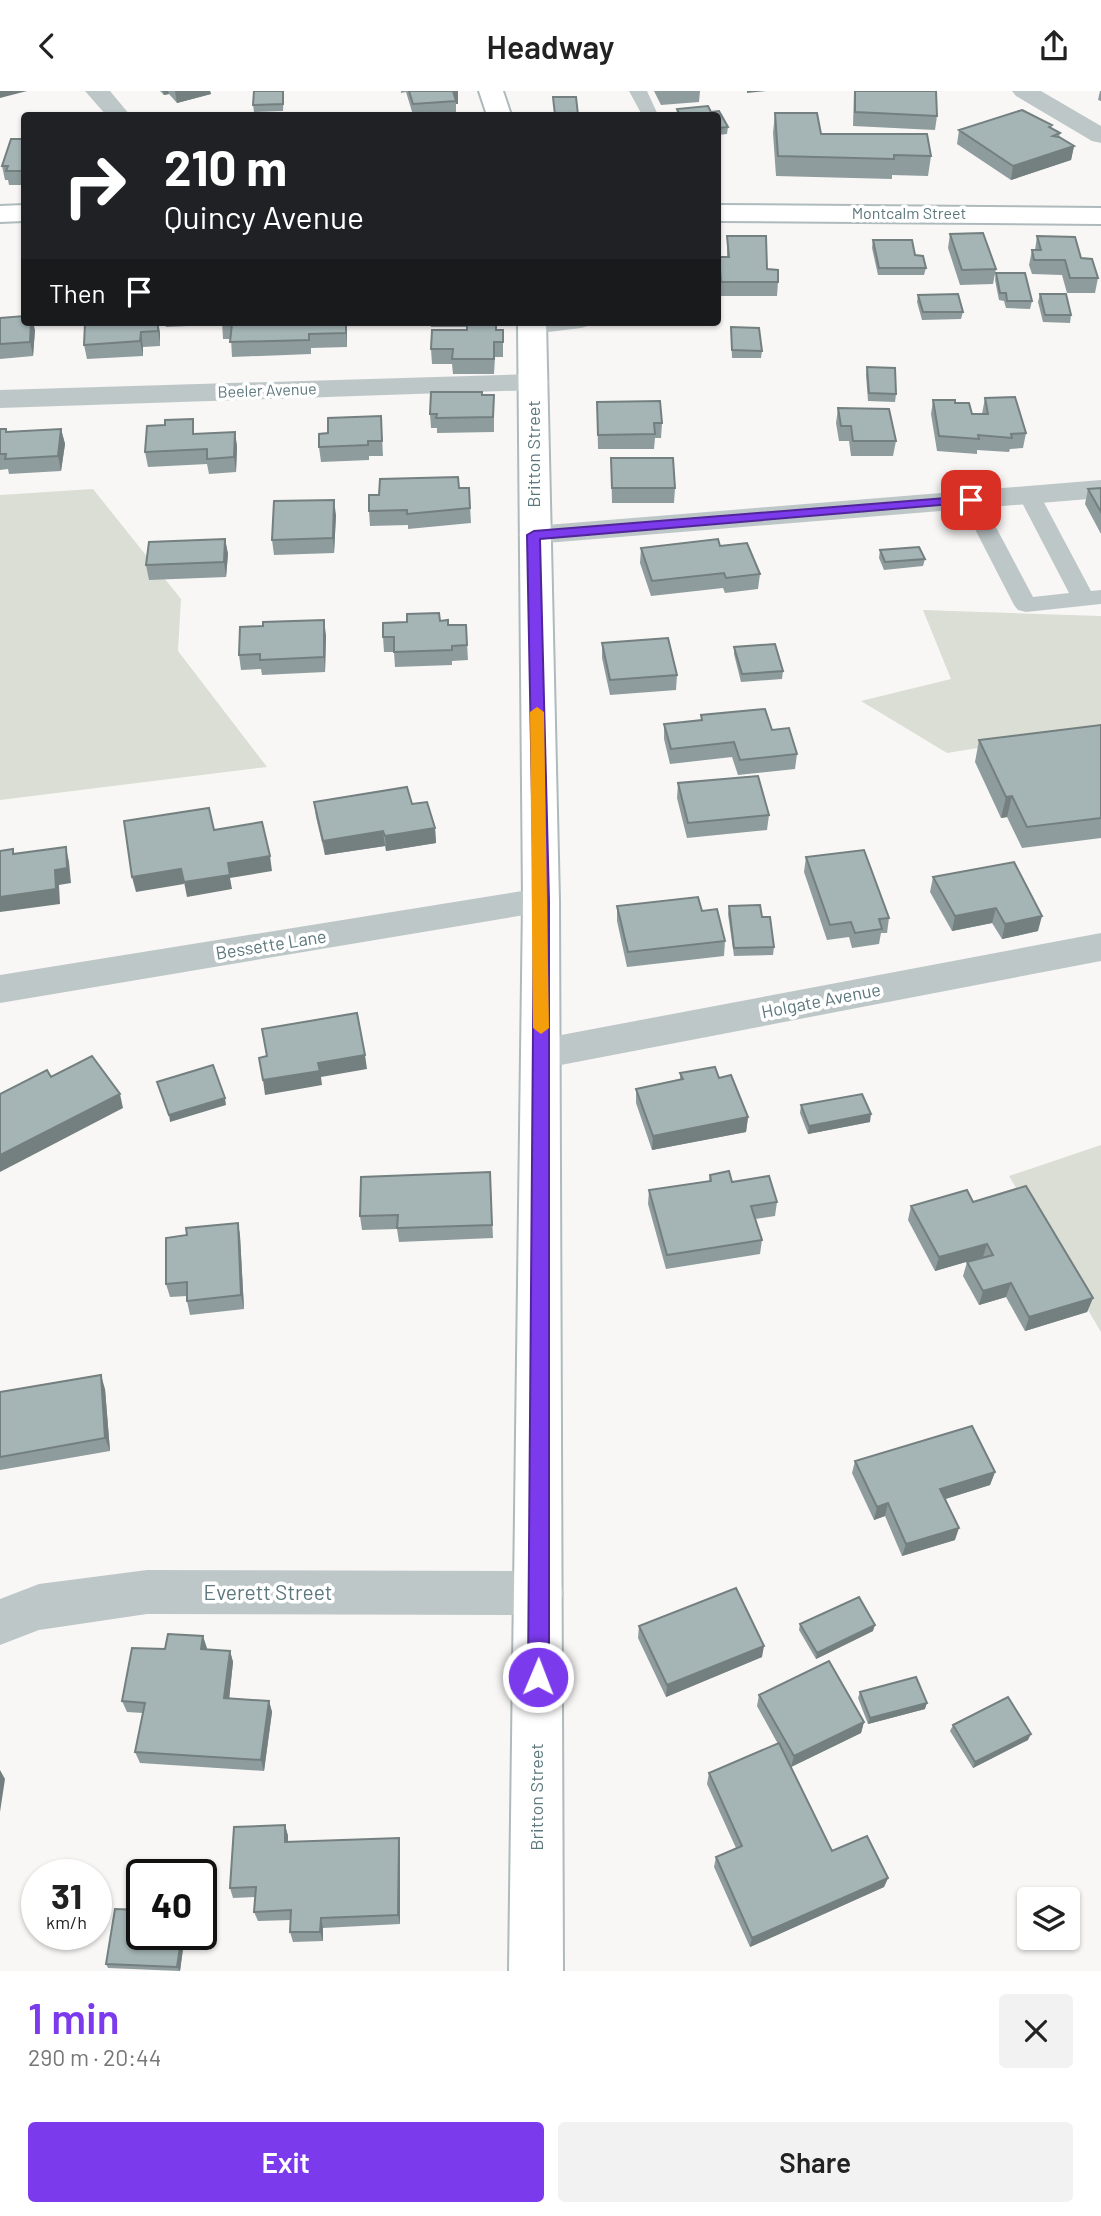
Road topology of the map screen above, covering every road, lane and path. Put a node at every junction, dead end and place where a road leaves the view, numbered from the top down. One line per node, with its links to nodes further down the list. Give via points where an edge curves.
1 (97, 91): 5 (street)
2 (491, 91): 6 (street)
3 (638, 91): 7 (lane)
4 (1024, 91): 8 (street)
5 (115, 112)
6 (498, 112)
7 (648, 112)
8 (1101, 137)
9 (21, 213): 11 (street)
10 (721, 213): 12 (street, Montcalm Street)
11 (0, 214)
12 (1101, 216)
13 (532, 326): 14 (street, Britton Street)
14 (534, 382): 15 (street, Beeler Avenue); 19 (street, Britton Street)
15 (0, 399)
16 (1101, 489): 17 (street)
17 (1029, 495): 18 (street); 20 (lane)
18 (971, 500): 19 (street); 20 (lane, via 1026,605)
19 (534, 535): 21 (street, Britton Street)
20 (1093, 598)
21 (541, 901): 23 (street, Bessette Lane); 24 (street, Britton Street)
22 (1101, 947): 24 (street, Holgate Avenue)
23 (0, 989)
24 (540, 1054): 25 (street, Britton Street)
25 (540, 1593): 26 (street, Everett Street, via 147,1592 40,1607); 27 (street, Britton Street)
26 (0, 1622)
27 (536, 1971)

